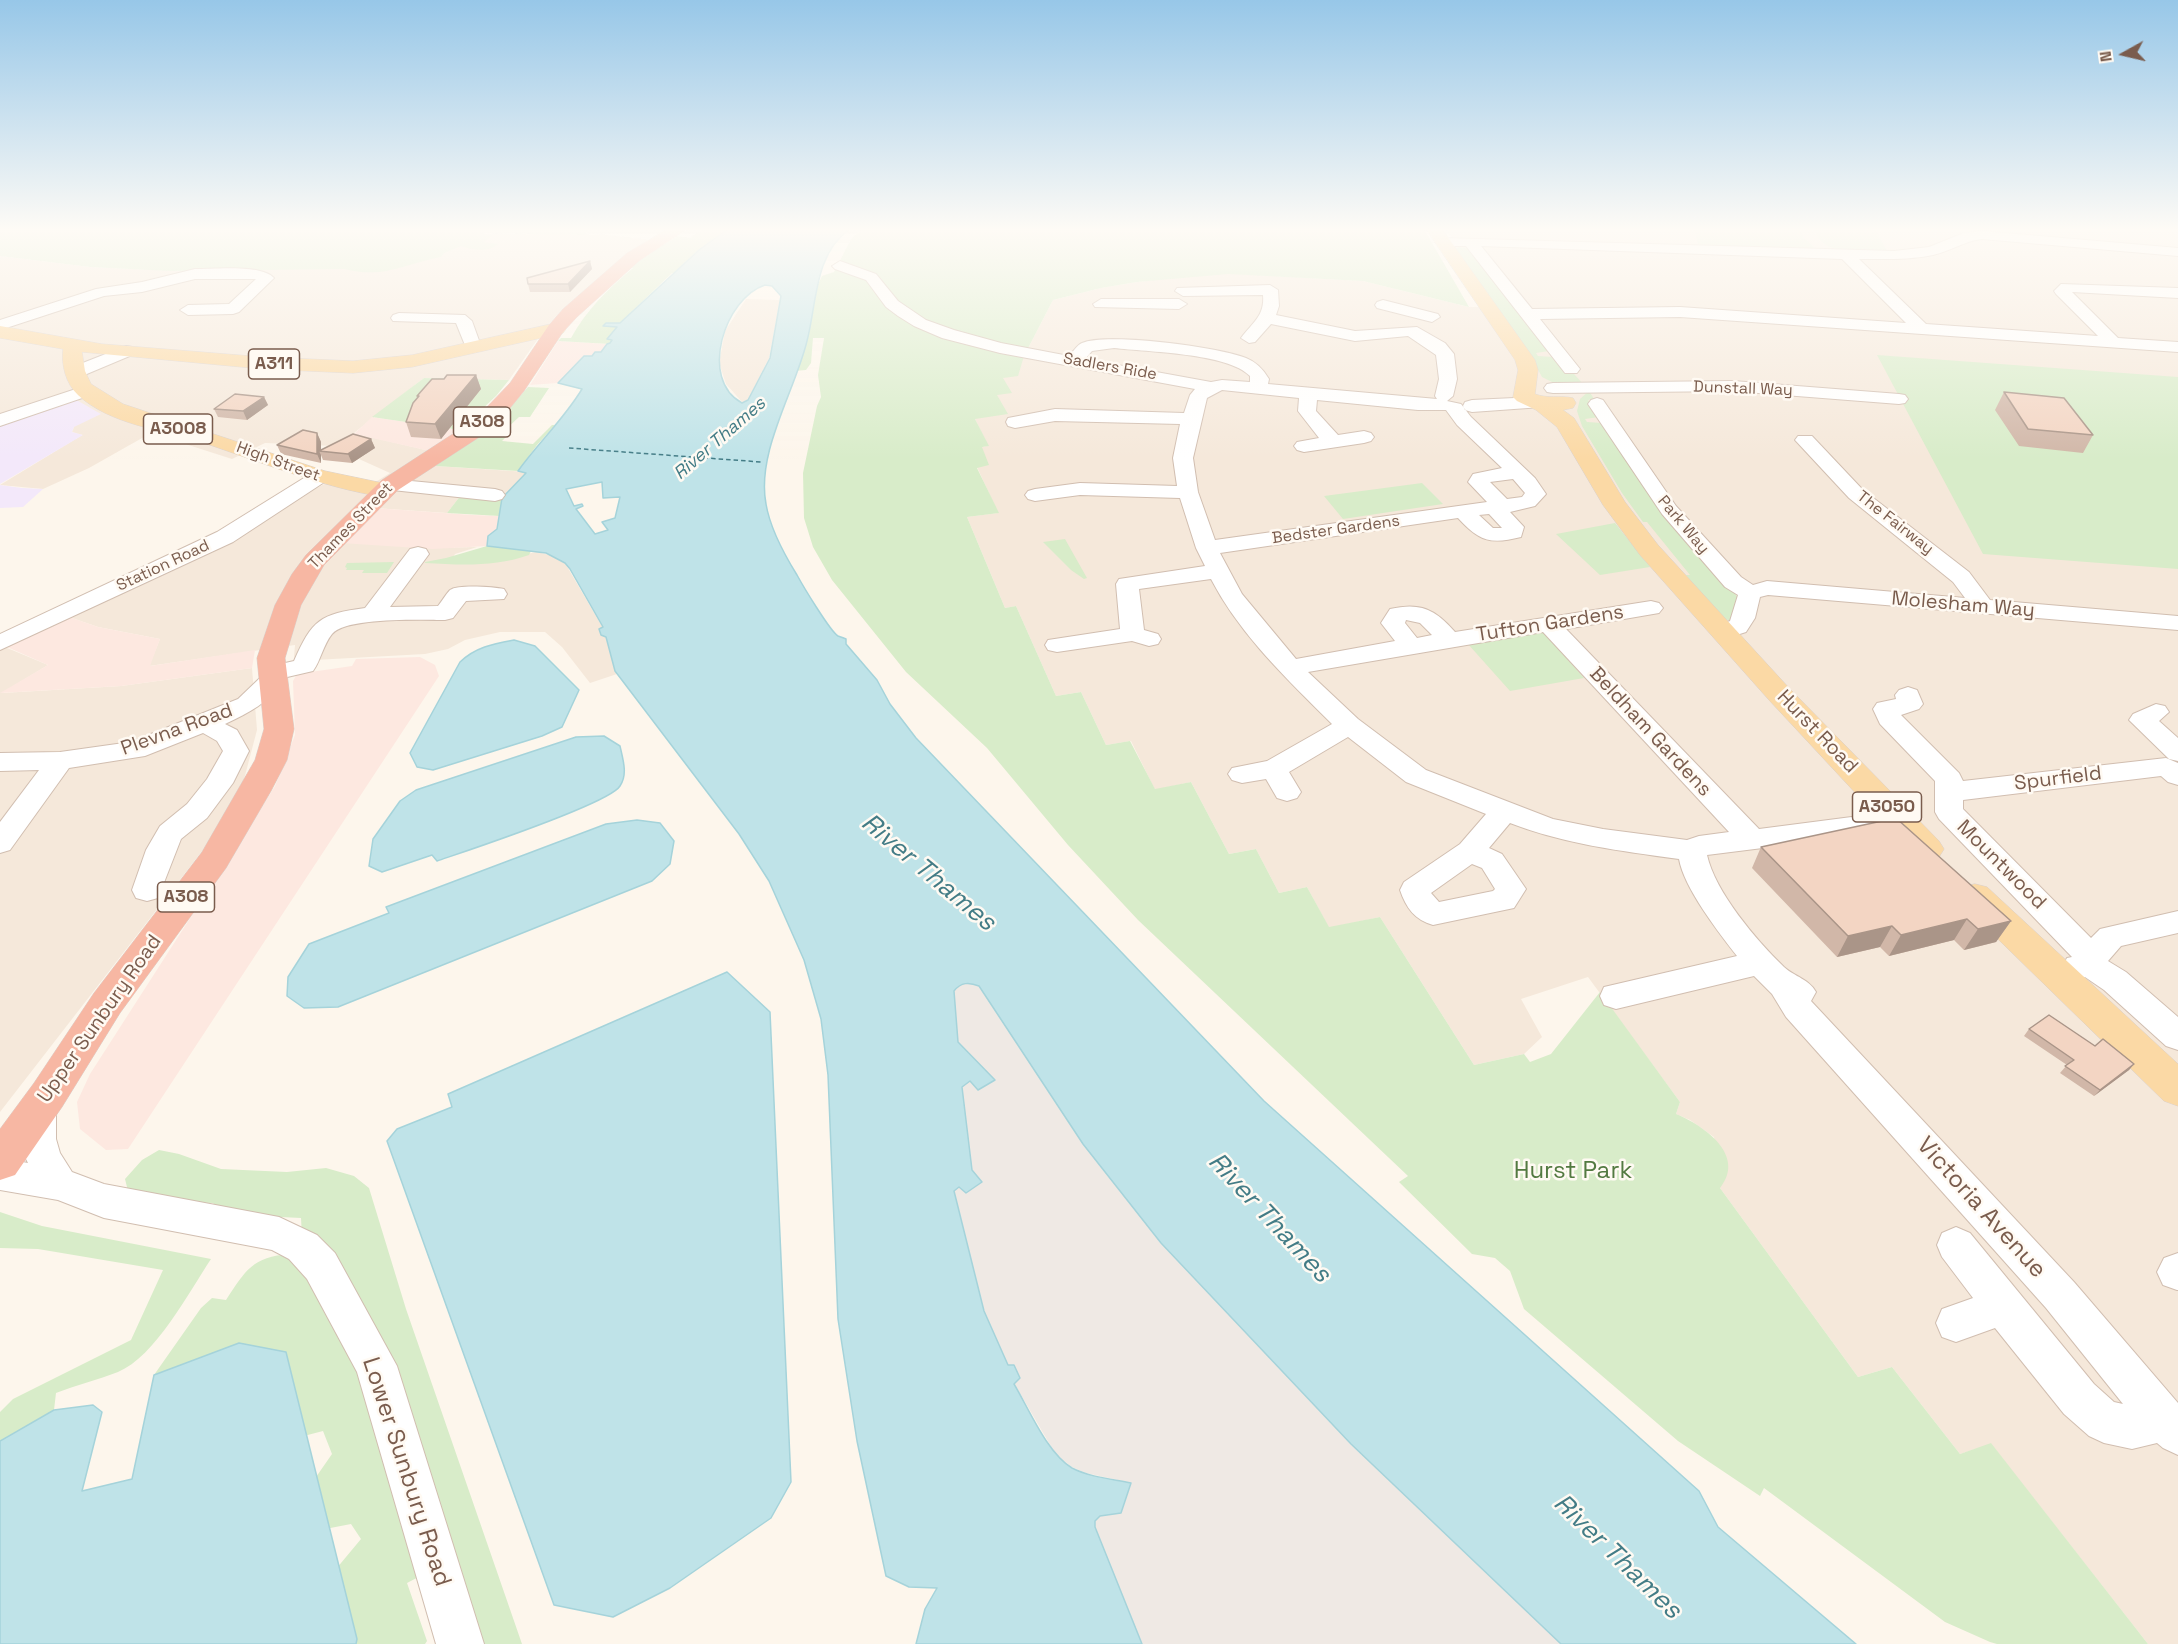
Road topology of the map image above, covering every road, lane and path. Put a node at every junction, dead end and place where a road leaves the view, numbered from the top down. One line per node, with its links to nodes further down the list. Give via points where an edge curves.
1 (60, 306): 15 (street)
2 (236, 306): 11 (street)
3 (580, 306): 16 (highway, A308)
4 (895, 306): 26 (street, Sadlers Ride, via 920,323 975,343)
5 (1272, 306): 14 (street)
6 (1387, 306): 18 (street, via 1436,315)
7 (1489, 306): 32 (main road, Hurst Road / A3050)
8 (1521, 306): 12 (street)
9 (1895, 306): 17 (street)
10 (2079, 306): 21 (street)
11 (188, 310)
12 (1528, 314): 17 (street, via 1680,312); 27 (street)
13 (399, 318): 23 (street, via 459,318 464,321)
14 (1268, 318): 18 (street, via 1355,336); 20 (street)
15 (0, 325)
16 (556, 329): 23 (main road, A311); 44 (highway, Thames Street / A308, via 494,412)
17 (1921, 329): 21 (street)
18 (1411, 331): 34 (street, via 1445,354)
19 (0, 332): 22 (main road, A311)
20 (1249, 338)
21 (2114, 343): 24 (street)
22 (73, 346): 25 (main road, A311); 28 (main road)
23 (473, 346): 25 (main road, A311, via 412,361 353,367)
24 (2178, 347)
25 (126, 351): 28 (street)
26 (1073, 361): 29 (street, Sadlers Ride); 30 (street, via 1087,347 1114,343 1218,355 1234,358 1257,374)
27 (1571, 369)
28 (74, 380): 36 (street); 43 (main road, High Street / A3008, via 109,406)
29 (1211, 387): 30 (street, Sadlers Ride); 35 (street, via 1199,395)
30 (1258, 389): 31 (street, Sadlers Ride)
31 (1309, 394): 34 (street, Sadlers Ride, via 1404,402); 40 (street, via 1307,411)
32 (1554, 396): 33 (street, Dunstall Way, via 1733,386); 34 (street, Sadlers Ride); 52 (street, Park Way, via 1669,510 1733,582); 59 (main road, Hurst Road / A3050, via 1606,491 1643,542)
33 (1899, 399)
34 (1456, 401): 42 (street, Bedster Gardens)
35 (1191, 418): 37 (street, via 1055,415); 45 (street, via 1183,458)
36 (0, 420)
37 (1026, 423)
38 (1364, 437): 40 (street)
39 (1805, 440): 54 (street, The Fairway, via 1856,494 1961,577)
40 (1333, 441): 41 (street)
41 (1304, 446)
42 (1517, 472): 48 (street, Bedster Gardens, via 1536,494 1528,502); 48 (street, via 1480,478 1478,482)
43 (319, 477): 44 (main road, High Street / A3008, via 350,486); 61 (street, Station Road, via 225,537)
44 (387, 488): 46 (street); 65 (highway, Thames Street / A308, via 315,560 301,580 281,624 271,658)
45 (1188, 492): 47 (street, via 1080,489 1061,498); 51 (street)
46 (495, 495)
47 (1035, 495)
48 (1500, 508): 49 (street, Bedster Gardens); 49 (street, via 1514,527 1513,532 1485,534)
49 (1464, 512): 51 (street, Bedster Gardens)
50 (418, 554): 56 (street)
51 (1212, 559): 62 (street, Bedster Gardens, via 1119,580 1141,637); 64 (street, via 1231,595)
52 (1750, 592): 54 (street, Molesham Way, via 1767,588); 59 (street, via 1742,625 1735,631)
53 (496, 594): 56 (street, via 459,594 445,613)
54 (1983, 607): 57 (street, Molesham Way)
55 (1651, 608): 58 (street, Tufton Gardens)
56 (371, 616): 65 (street, via 327,625 304,666)
57 (2178, 623)
58 (1548, 624): 60 (street, Tufton Gardens); 77 (street, Beldham Gardens)
59 (1724, 632): 76 (main road, Hurst Road / A3050)
60 (1449, 640): 63 (street, Tufton Gardens); 63 (street, Tufton Gardens, via 1429,616 1414,611 1398,614 1393,622)
61 (0, 643)
62 (1057, 645)
63 (1411, 646): 64 (street, Tufton Gardens)
64 (1290, 668): 69 (street)
65 (272, 677): 68 (street, Plevna Road, via 247,704); 88 (highway, Upper Sunbury Road / A308, via 279,729 271,760 255,791 214,860 106,1003)
66 (1908, 695): 74 (street, Mountwood, via 1910,704 1886,709 1889,718 1949,780)
67 (2156, 712): 72 (street, Spurfield, via 2142,720)
68 (205, 723): 70 (street, Plevna Road, via 136,750); 81 (street, via 228,736 236,751 197,812 170,833)
69 (1349, 725): 73 (street, via 1280,780); 75 (street, via 1416,776)
70 (60, 761): 71 (street, Plevna Road); 78 (street)
71 (0, 762)
72 (2175, 765): 74 (street, Spurfield)
73 (1242, 774)
74 (1950, 792): 83 (street, Mountwood, via 1948,812)
75 (1504, 811): 79 (street); 80 (street, via 1603,839)
76 (1898, 821): 77 (street); 83 (main road, Hurst Road / A3050, via 1952,874)
77 (1753, 840): 80 (street, via 1699,846)
78 (0, 843)
79 (1470, 851)
80 (1692, 851): 84 (street, Victoria Avenue, via 1695,868 1718,908)
81 (147, 890)
82 (2178, 922): 83 (street, via 2111,938)
83 (2079, 966): 86 (street, via 2115,981); 87 (main road, Hurst Road / A3050)
84 (1783, 980): 85 (street); 95 (street, Victoria Avenue, via 1798,1008 2060,1295)
85 (1616, 996)
86 (2178, 1037)
87 (2178, 1089)
88 (38, 1126): 89 (highway, Upper Sunbury Road / A308); 91 (street, via 44,1158)
89 (0, 1163)
90 (0, 1174): 91 (street, Lower Sunbury Road)
91 (59, 1184): 96 (street, Lower Sunbury Road, via 104,1201 279,1234 303,1247 321,1266 376,1366)
92 (1956, 1245): 93 (street)
93 (2002, 1306): 94 (street); 95 (street, via 2079,1399 2104,1421 2132,1427)
94 (1956, 1323)
95 (2171, 1426)
96 (460, 1644)

